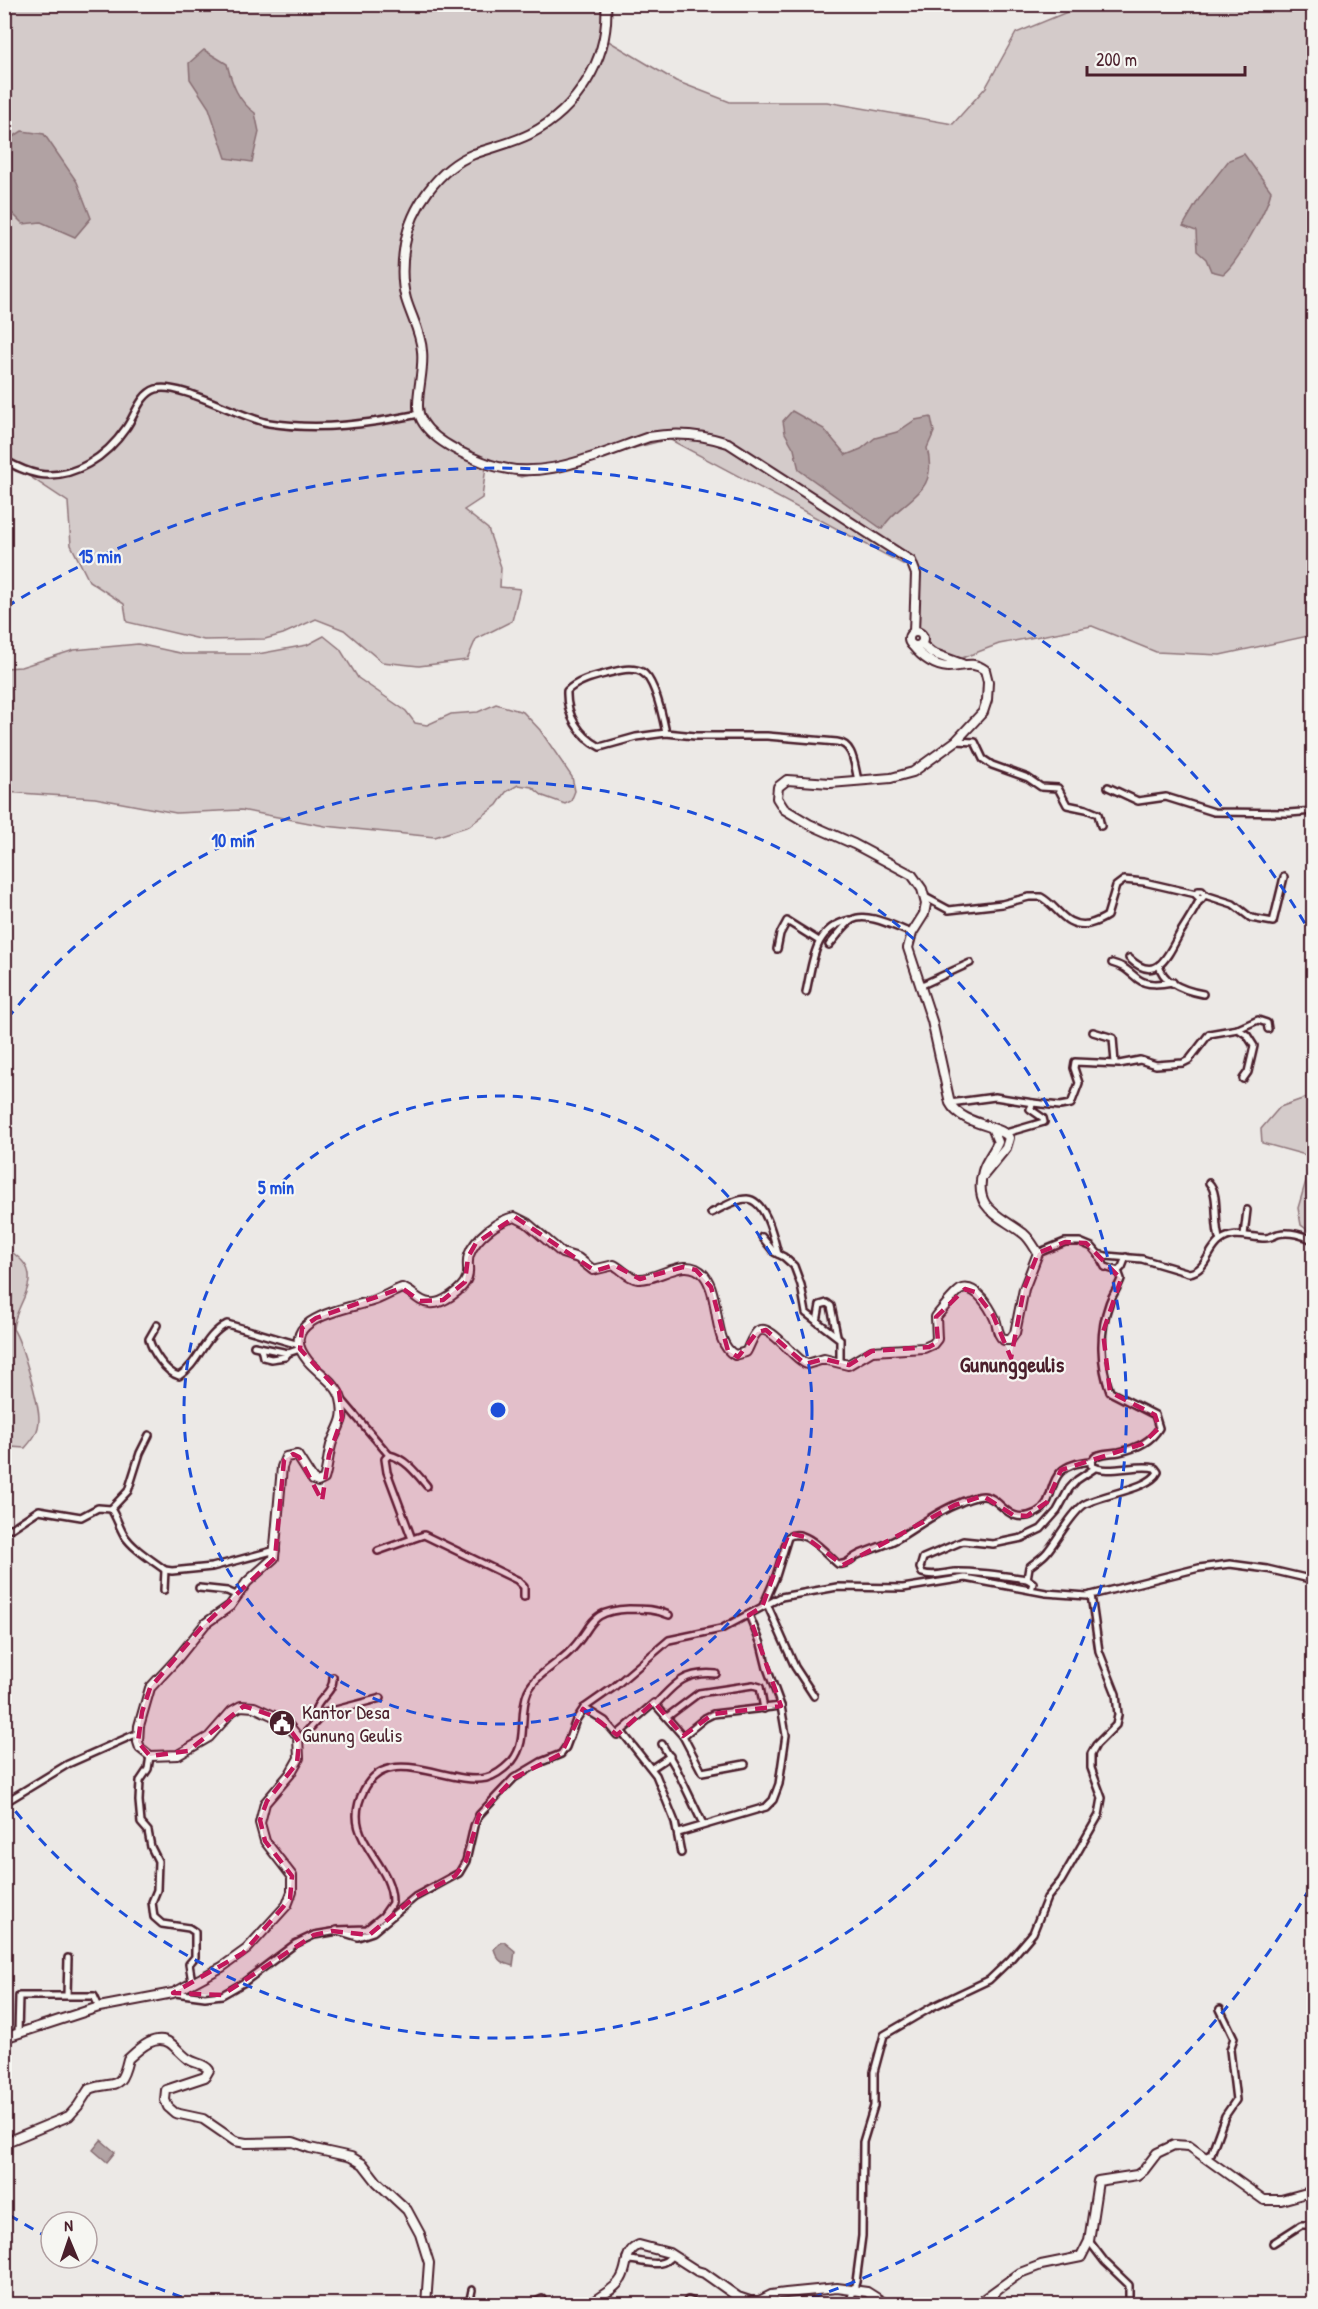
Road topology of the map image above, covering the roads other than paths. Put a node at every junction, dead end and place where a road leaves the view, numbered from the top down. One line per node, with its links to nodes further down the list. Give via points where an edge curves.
1 (606, 4): 2 (main road, via 607,28 599,56 584,85 561,112 514,141 463,160 447,171 429,190 412,222 405,246 404,289 422,351)
2 (418, 414): 3 (street, via 343,427 289,426 237,414 184,392 159,388 149,392 127,428 91,464 45,475); 4 (main road, via 428,430 467,454 490,465 520,472 548,470 649,437 691,434 728,443 910,561 916,574)
3 (4, 460)
4 (914, 632): 5 (main road, via 922,635); 6 (main road, via 909,638)
5 (921, 644): 6 (main road); 7 (main road, via 932,653)
6 (912, 645): 7 (main road, via 936,664)
7 (962, 664): 9 (main road, via 973,664 988,676 987,700 983,712)
8 (666, 733): 8 (street, via 600,747 573,721 567,691 603,674 639,670 651,681); 10 (street, via 843,742 851,751)
9 (956, 741): 10 (main road, via 906,775); 13 (street, via 976,743 982,757 992,765 1041,787 1058,788 1067,805 1098,814)
10 (858, 780): 15 (main road, via 787,780 778,787 777,798 794,816 912,875)
11 (1108, 787): 12 (street, via 1138,801 1166,797 1214,812)
12 (1314, 811)
13 (1101, 826)
14 (1284, 877): 16 (street, via 1273,922 1251,918 1233,904 1205,895 1203,899)
15 (925, 897): 16 (street, via 949,910 1041,897 1077,925 1095,923 1107,916 1116,886 1124,880); 18 (main road, via 924,914)
16 (1198, 897): 25 (street)
17 (851, 920): 18 (street, via 878,920); 19 (street, via 835,925); 20 (street)
18 (912, 933): 27 (main road, via 908,948)
19 (819, 941): 21 (street, via 787,921); 28 (street)
20 (829, 945)
21 (777, 949)
22 (1129, 958): 25 (street, via 1143,968)
23 (970, 963): 27 (street)
24 (1112, 963): 26 (street, via 1143,982)
25 (1159, 965): 26 (street)
26 (1173, 982): 29 (street)
27 (920, 986): 35 (main road, via 934,1028)
28 (806, 992)
29 (1203, 994)
30 (1238, 1029): 31 (street, via 1258,1020 1265,1022); 33 (street, via 1209,1034 1183,1063); 34 (street, via 1254,1046)
31 (1268, 1029)
32 (1093, 1032): 33 (street, via 1113,1038)
33 (1115, 1063): 36 (street, via 1075,1062 1079,1083 1071,1104)
34 (1243, 1078)
35 (950, 1103): 36 (street, via 995,1096); 37 (main road, via 956,1112)
36 (1033, 1103): 38 (street, via 1030,1109 1044,1122)
37 (993, 1130): 38 (main road); 39 (main road, via 998,1142)
38 (1006, 1133): 39 (main road, via 1006,1148)
39 (982, 1177): 47 (main road, via 984,1203 1024,1234)
40 (1209, 1183): 45 (street, via 1215,1191)
41 (1247, 1210): 43 (street)
42 (711, 1213): 48 (street, via 738,1201 754,1201 767,1218)
43 (1244, 1235): 45 (street); 46 (street, via 1264,1238 1291,1233)
44 (762, 1237): 48 (street)
45 (1220, 1241): 50 (street, via 1204,1264 1192,1273)
46 (1314, 1241)
47 (1038, 1253): 49 (street, via 1073,1241 1086,1243); 61 (main road, via 1010,1340 1000,1338 993,1315 979,1296 962,1289 936,1317 937,1339 929,1347 880,1350 850,1364)
48 (778, 1254): 52 (street, via 794,1266 805,1311)
49 (1098, 1254): 50 (street); 51 (street, via 1105,1267)
50 (1126, 1257): 51 (street)
51 (1118, 1271): 65 (street, via 1121,1279 1109,1304 1103,1332 1106,1382 1110,1392 1155,1415 1159,1428 1142,1444 1097,1455)
52 (817, 1322): 54 (street); 54 (street, via 820,1305 827,1303)
53 (157, 1325): 56 (street, via 149,1342 159,1358 179,1376 188,1371 215,1332 227,1324)
54 (837, 1335): 61 (street)
55 (254, 1346): 57 (street)
56 (300, 1347): 59 (street); 61 (main road, via 302,1328 316,1318 402,1288 420,1301 431,1304 443,1300 465,1282 468,1257 476,1244 492,1228 515,1217 562,1253 578,1258 593,1270 614,1265 631,1278 640,1279 683,1267 700,1272 711,1287 723,1342 734,1355 746,1352 754,1336 764,1329 803,1363 824,1359); 62 (main road, via 310,1364 337,1388)
57 (261, 1348): 58 (street); 60 (street, via 263,1357)
58 (277, 1351): 59 (street); 60 (street)
59 (288, 1353): 60 (street)
60 (270, 1359)
61 (840, 1363)
62 (341, 1399): 64 (street); 71 (main road, via 342,1424 332,1442 322,1480 313,1480 297,1455 288,1455 284,1460)
63 (149, 1435): 68 (street, via 128,1491)
64 (389, 1455): 67 (street, via 413,1470); 70 (street, via 385,1459 387,1472)
65 (1092, 1461): 66 (street); 82 (street, via 1061,1470 1039,1512 1013,1515 983,1496 955,1504 895,1540 844,1564 838,1564 805,1537 792,1534)
66 (1095, 1468): 74 (street, via 1148,1466 1158,1472 1146,1484 1082,1506 1046,1554 1029,1567); 74 (street, via 1073,1484 1041,1529 993,1544 963,1541 923,1558 920,1568 930,1576 954,1572)
67 (427, 1486)
68 (111, 1509): 69 (street, via 98,1508 81,1517 39,1510 12,1528); 73 (street, via 128,1541)
69 (4, 1528)
70 (412, 1539): 72 (street); 81 (street, via 424,1535 517,1580 524,1587)
71 (276, 1550): 73 (street, via 212,1567); 80 (main road, via 273,1559 247,1582)
72 (378, 1551)
73 (165, 1570): 77 (street)
74 (1027, 1579): 78 (street, via 1033,1583)
75 (1314, 1580): 79 (street, via 1230,1564)
76 (199, 1588): 80 (street)
77 (165, 1590)
78 (1031, 1590): 79 (street); 82 (street, via 960,1578 911,1587 837,1587 781,1597)
79 (1091, 1595): 126 (street, via 1099,1651 1116,1694 1119,1715 1090,1759 1101,1793 1101,1810 1061,1881 1047,1898 1034,1933 1011,1960 989,1980 884,2035 874,2072 874,2106 863,2142 862,2236)
80 (238, 1596): 96 (main road, via 206,1623 150,1688)
81 (524, 1597)
82 (765, 1606): 84 (street); 87 (street)
83 (669, 1615): 108 (street, via 650,1608 608,1610 598,1616 570,1651 531,1687 519,1750 496,1774 469,1779 408,1767 374,1777 360,1797 358,1822 363,1841 386,1877 393,1903 367,1929)
84 (749, 1615): 90 (street); 91 (street, via 716,1631 669,1640)
85 (716, 1674): 89 (street, via 701,1672 678,1681)
86 (333, 1677): 94 (street, via 332,1687 318,1700)
87 (814, 1696)
88 (381, 1698): 94 (street, via 324,1713)
89 (656, 1704): 93 (street); 95 (street)
90 (781, 1706): 92 (street); 105 (street, via 786,1740 772,1803)
91 (584, 1708): 95 (street, via 605,1721 616,1735); 108 (street, via 561,1754 514,1778 479,1815 459,1873 415,1897 369,1935 358,1937)
92 (764, 1708): 93 (street, via 760,1688 753,1685 699,1693); 97 (street, via 713,1714)
93 (668, 1717): 97 (street)
94 (314, 1722): 98 (street)
95 (622, 1732): 103 (street)
96 (138, 1733): 100 (main road, via 140,1748); 104 (street, via 68,1764)
97 (683, 1736): 102 (street, via 702,1772)
98 (298, 1740): 100 (main road, via 282,1719 244,1706 232,1711 209,1737 184,1753); 110 (main road, via 298,1760 265,1803 260,1823 265,1841 292,1876 291,1899 243,1953)
99 (662, 1744): 101 (street)
100 (150, 1756): 110 (street, via 139,1795 141,1823 148,1830 158,1861 157,1890 152,1902 154,1917 162,1924 195,1932 195,1957 189,1964)
101 (670, 1756): 103 (street); 105 (street)
102 (745, 1764)
103 (652, 1768): 106 (street)
104 (4, 1803)
105 (703, 1824): 106 (street)
106 (678, 1833): 107 (street)
107 (681, 1853)
108 (332, 1931): 111 (street, via 295,1944 222,1995)
109 (68, 1958): 112 (street)
110 (192, 1982): 111 (main road)
111 (173, 1993): 113 (main road)
112 (66, 1995): 113 (street, via 94,1996); 115 (street, via 19,1996)
113 (99, 2007): 115 (main road)
114 (1220, 2009): 118 (street, via 1234,2038 1230,2050 1236,2100 1225,2116 1211,2154)
115 (18, 2033): 116 (main road)
116 (4, 2038)
117 (4, 2143): 131 (main road, via 69,2116 89,2089 117,2084 128,2059 155,2040 171,2043 187,2059 209,2070 205,2077 166,2090 165,2100 171,2111 203,2119 235,2141 292,2142 351,2157 366,2166 407,2210 424,2243 429,2271)
118 (1205, 2157): 119 (main road, via 1264,2200 1281,2200); 121 (main road, via 1189,2146 1174,2145 1157,2153 1137,2175 1099,2180)
119 (1314, 2191)
120 (1314, 2225): 122 (street, via 1301,2225)
121 (1089, 2241): 127 (main road, via 1080,2257 1027,2270); 141 (street, via 1129,2285)
122 (1273, 2243)
123 (672, 2255): 124 (street, via 661,2265); 124 (main road, via 639,2245); 130 (main road)
124 (627, 2258): 128 (main road, via 619,2282)
125 (472, 2290): 132 (street)
126 (852, 2290): 130 (main road, via 824,2288); 137 (street); 138 (main road, via 872,2294)
127 (996, 2291): 139 (main road); 140 (street)
128 (604, 2299): 134 (main road)
129 (542, 2300): 133 (street)
130 (745, 2302)
131 (426, 2304)
132 (469, 2304)
133 (531, 2304)
134 (591, 2304)
135 (684, 2304): 136 (street, via 688,2300)
136 (697, 2304)
137 (849, 2304)
138 (886, 2304)
139 (977, 2304)
140 (994, 2304)
141 (1129, 2304)

